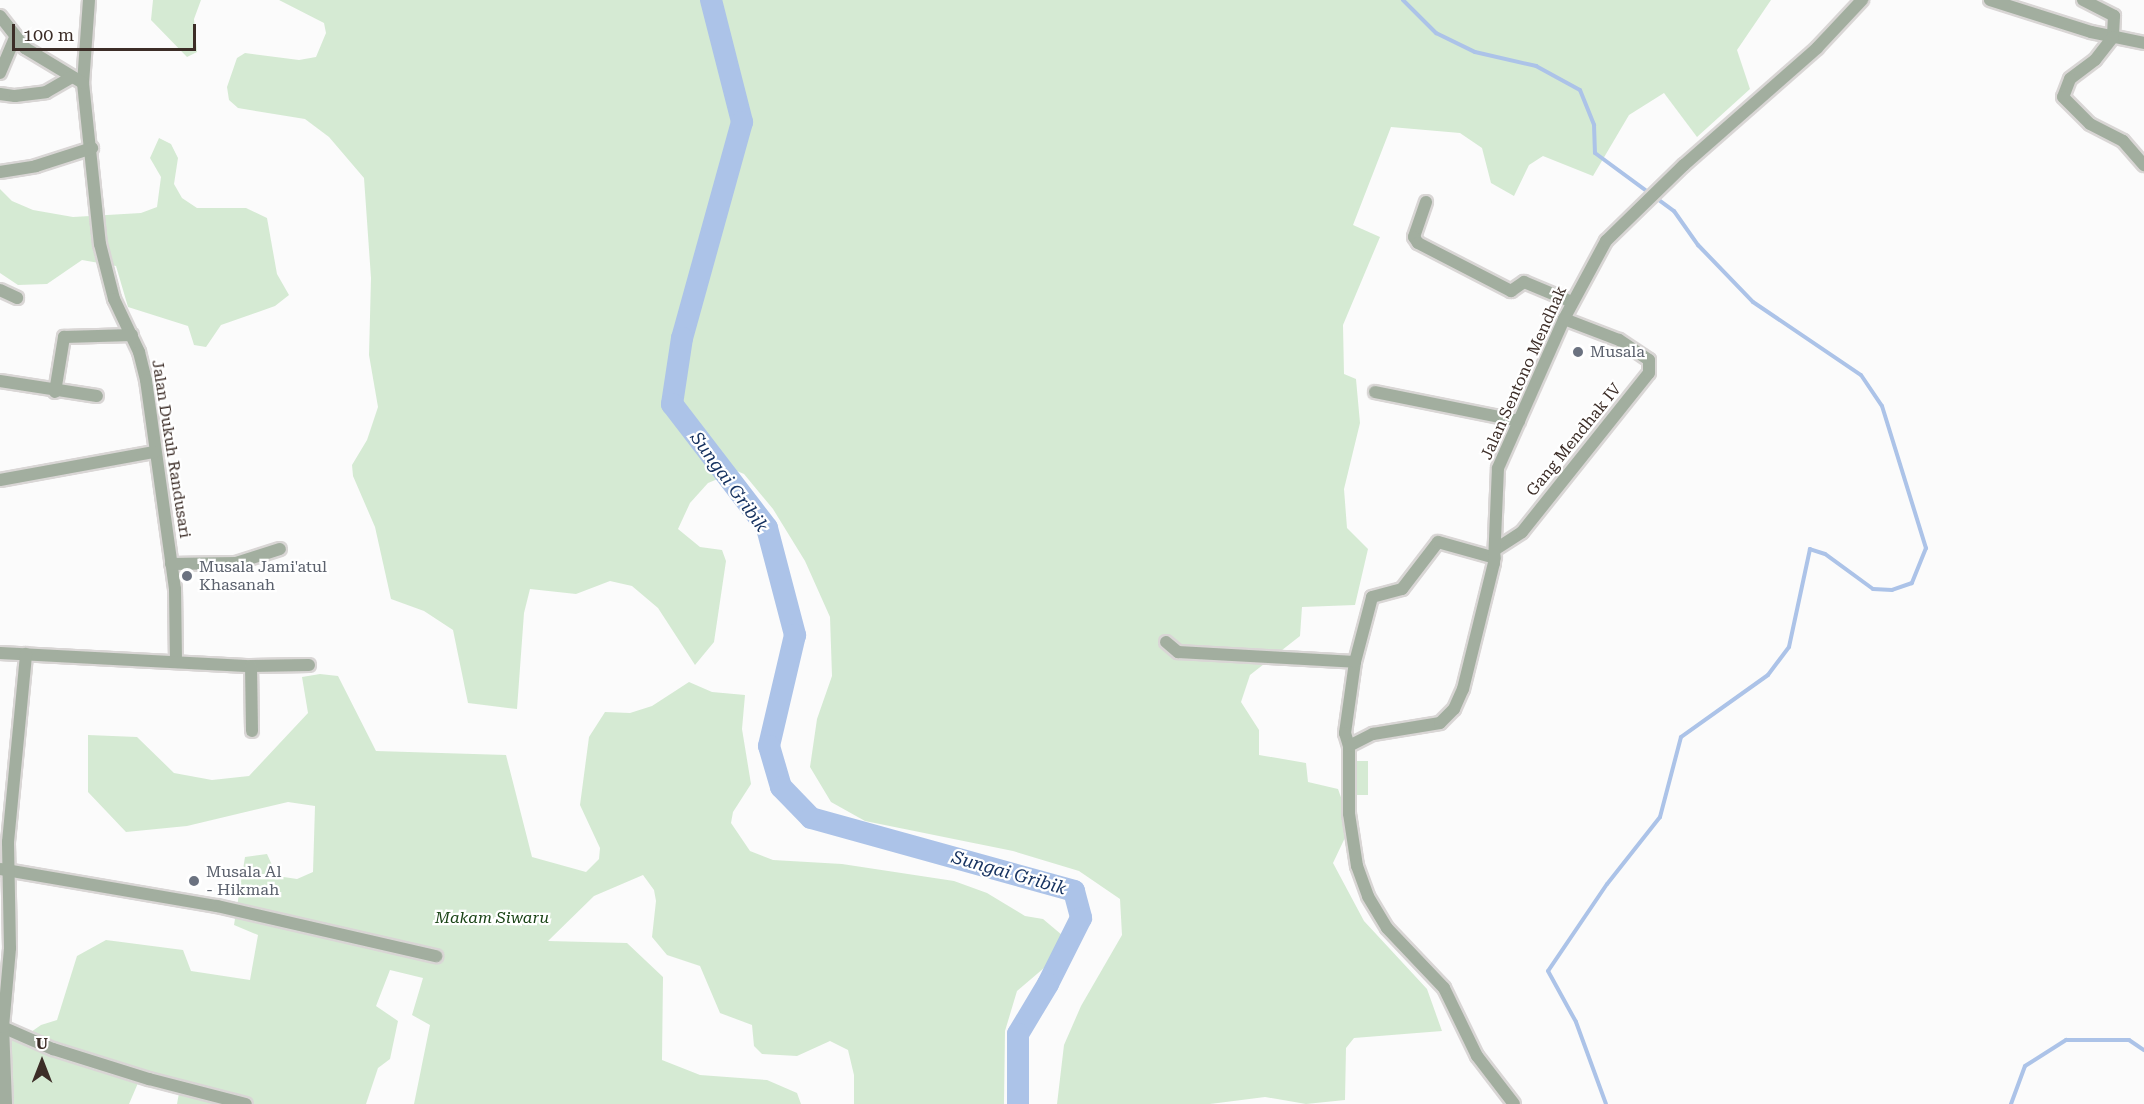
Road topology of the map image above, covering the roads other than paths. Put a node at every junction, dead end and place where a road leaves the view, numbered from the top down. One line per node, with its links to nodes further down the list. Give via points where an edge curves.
1 (89, 0): 11 (street, Jalan Dukuh Randusari)
2 (1863, 0): 19 (street, Jalan Sentono Mendhak, via 1818,48 1773,83 1606,241)
3 (1990, 0): 5 (street)
4 (2083, 0): 7 (street, via 2114,16)
5 (2008, 2): 7 (street)
6 (0, 16): 8 (street)
7 (2113, 37): 9 (street); 14 (street, via 2095,60 2070,79 2063,97 2090,124 2123,141)
8 (15, 38): 10 (street); 11 (street)
9 (2144, 43)
10 (0, 73)
11 (78, 80): 12 (street, via 46,92); 13 (street, Jalan Dukuh Randusari)
12 (0, 94)
13 (92, 148): 15 (street, via 36,166); 21 (street, Jalan Dukuh Randusari, via 105,273)
14 (2144, 165)
15 (0, 172)
16 (1426, 202): 19 (street, via 1414,237 1418,243 1511,291 1526,282)
17 (0, 290): 18 (street)
18 (17, 298)
19 (1572, 302): 20 (street, Jalan Sentono Mendhak)
20 (1564, 319): 26 (street, Jalan Sentono Mendhak); 30 (street, Gang Mendhak IV, via 1619,340 1649,360 1649,373 1522,532)
21 (132, 335): 23 (street, via 64,337); 27 (street, Jalan Dukuh Randusari, via 146,380)
22 (0, 381): 23 (street)
23 (55, 392): 25 (street)
24 (1375, 392): 26 (street)
25 (97, 396)
26 (1519, 420): 30 (street, Jalan Sentono Mendhak, via 1498,468)
27 (154, 452): 28 (street); 31 (street, Jalan Dukuh Randusari)
28 (0, 480)
29 (279, 549): 31 (street, via 236,563)
30 (1495, 554): 36 (street, via 1438,542 1402,589 1372,597); 40 (street, Jalan Sentono Mendhak, via 1463,688 1449,716 1428,726 1362,738)
31 (171, 564): 35 (street, Jalan Dukuh Randusari, via 177,614)
32 (1166, 642): 36 (street, via 1178,652)
33 (0, 653): 34 (street)
34 (26, 654): 35 (street); 41 (street)
35 (176, 662): 38 (street)
36 (1355, 662): 40 (street, via 1345,733)
37 (309, 665): 38 (street)
38 (251, 666): 39 (street)
39 (252, 731)
40 (1349, 746): 46 (street, via 1349,814 1357,866 1368,896 1387,928 1444,988 1477,1056)
41 (4, 869): 42 (street, via 217,906); 43 (street, via 10,948)
42 (436, 956)
43 (2, 1026): 44 (street); 45 (street, via 53,1048 149,1079)
44 (6, 1104)
45 (246, 1104)
46 (1514, 1104)

